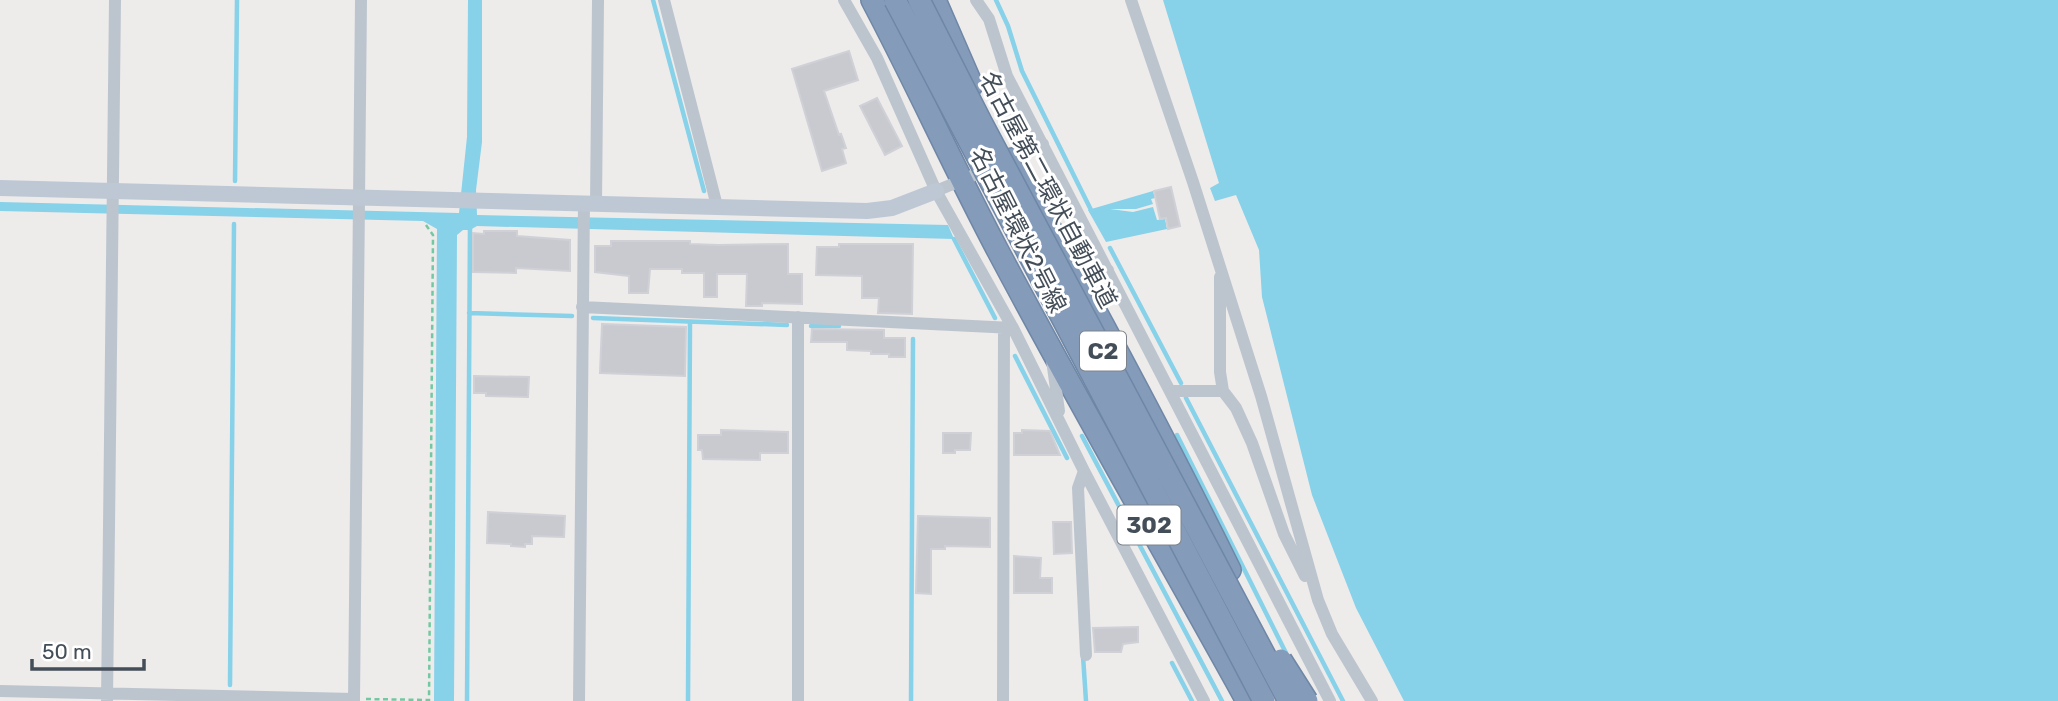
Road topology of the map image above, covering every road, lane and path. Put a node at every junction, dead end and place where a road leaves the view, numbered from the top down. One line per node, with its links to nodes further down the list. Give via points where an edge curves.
1 (116, 0): 19 (street)
2 (361, 0): 20 (street)
3 (598, 0): 21 (street)
4 (663, 0): 22 (street)
5 (844, 0): 12 (street)
6 (872, 0): 13 (highway, 名古屋環状2号線 / 302)
7 (895, 0): 36 (highway, 名古屋第二環状自動車道 / C2, bridge)
8 (919, 0): 35 (highway, 名古屋第二環状自動車道 / C2, bridge)
9 (935, 0): 15 (highway, 名古屋環状2号線 / 302, via 977,96)
10 (976, 0): 14 (street, via 989,19 1007,76)
11 (1131, 0): 25 (street)
12 (877, 58): 13 (street); 18 (street)
13 (909, 71): 16 (highway, 名古屋環状2号線 / 302)
14 (1043, 144): 15 (street); 26 (street)
15 (1012, 159): 16 (street); 24 (highway, 名古屋環状2号線 / 302)
16 (961, 180): 18 (street); 30 (highway, 名古屋環状2号線 / 302)
17 (0, 188): 19 (street)
18 (936, 191): 22 (street, via 892,208 867,211); 29 (street)
19 (113, 196): 20 (street); 40 (street)
20 (359, 201): 21 (street, via 456,199); 41 (street)
21 (588, 206): 22 (street); 27 (street)
22 (717, 206)
23 (426, 225): 42 (path, via 433,235)
24 (1069, 260): 26 (street); 50 (highway, 名古屋環状2号線 / 302)
25 (1221, 266): 32 (street); 37 (street)
26 (1108, 270): 31 (street)
27 (582, 307): 28 (street); 43 (street)
28 (798, 317): 29 (street); 44 (street)
29 (1009, 328): 33 (street); 45 (street)
30 (1051, 349): 33 (street, via 1057,405); 47 (highway, 名古屋環状2号線 / 302)
31 (1170, 391): 32 (street); 52 (street)
32 (1223, 391): 37 (street, via 1252,443 1284,534)
33 (1066, 435): 34 (street)
34 (1084, 471): 38 (street, via 1078,488); 46 (street)
35 (1214, 559): 49 (highway, 名古屋第二環状自動車道 / C2, bridge); 51 (highway, bridge)
36 (1201, 580): 47 (highway, bridge); 48 (highway, 名古屋第二環状自動車道 / C2, bridge)
37 (1318, 600): 53 (street, via 1332,634)
38 (1086, 655)
39 (0, 691): 40 (street)
40 (107, 697): 41 (street)
41 (354, 700): 42 (path)
42 (429, 701)
43 (579, 701)
44 (798, 701)
45 (1003, 701)
46 (1205, 701)
47 (1248, 701)
48 (1264, 701)
49 (1289, 701)
50 (1296, 701)
51 (1307, 701)
52 (1330, 701)
53 (1372, 701)

